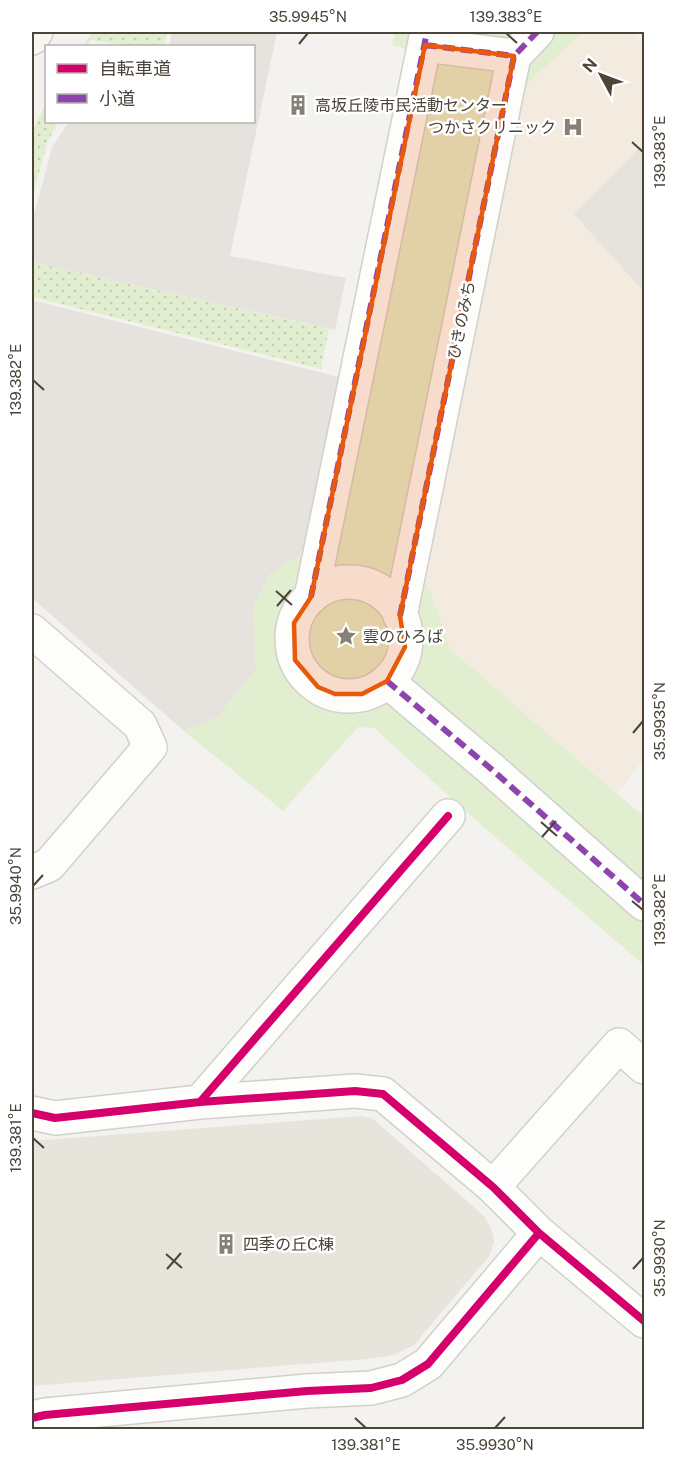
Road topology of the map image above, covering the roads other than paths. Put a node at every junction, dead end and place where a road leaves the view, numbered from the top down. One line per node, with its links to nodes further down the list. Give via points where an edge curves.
1 (36, 32): 3 (street)
2 (537, 32): 5 (street)
3 (32, 38)
4 (426, 38): 5 (street); 6 (street)
5 (514, 56): 7 (street, ひきのみち)
6 (311, 597): 7 (street, via 330,585 369,585 386,595); 9 (street, via 294,623 292,641 295,660 304,675 335,694 371,691)
7 (400, 616): 9 (street, via 405,627 405,647 399,665)
8 (32, 631): 11 (street, via 140,725 150,747 49,865)
9 (387, 681): 12 (street)
10 (448, 816): 14 (street)
11 (32, 872)
12 (645, 904)
13 (645, 1068): 16 (street, via 619,1045)
14 (200, 1102): 15 (street, via 55,1118); 16 (street, via 355,1091 383,1094)
15 (32, 1113)
16 (493, 1187): 17 (street)
17 (539, 1233): 18 (street); 19 (street, via 428,1364 402,1380 371,1388)
18 (643, 1317)
19 (32, 1418)

